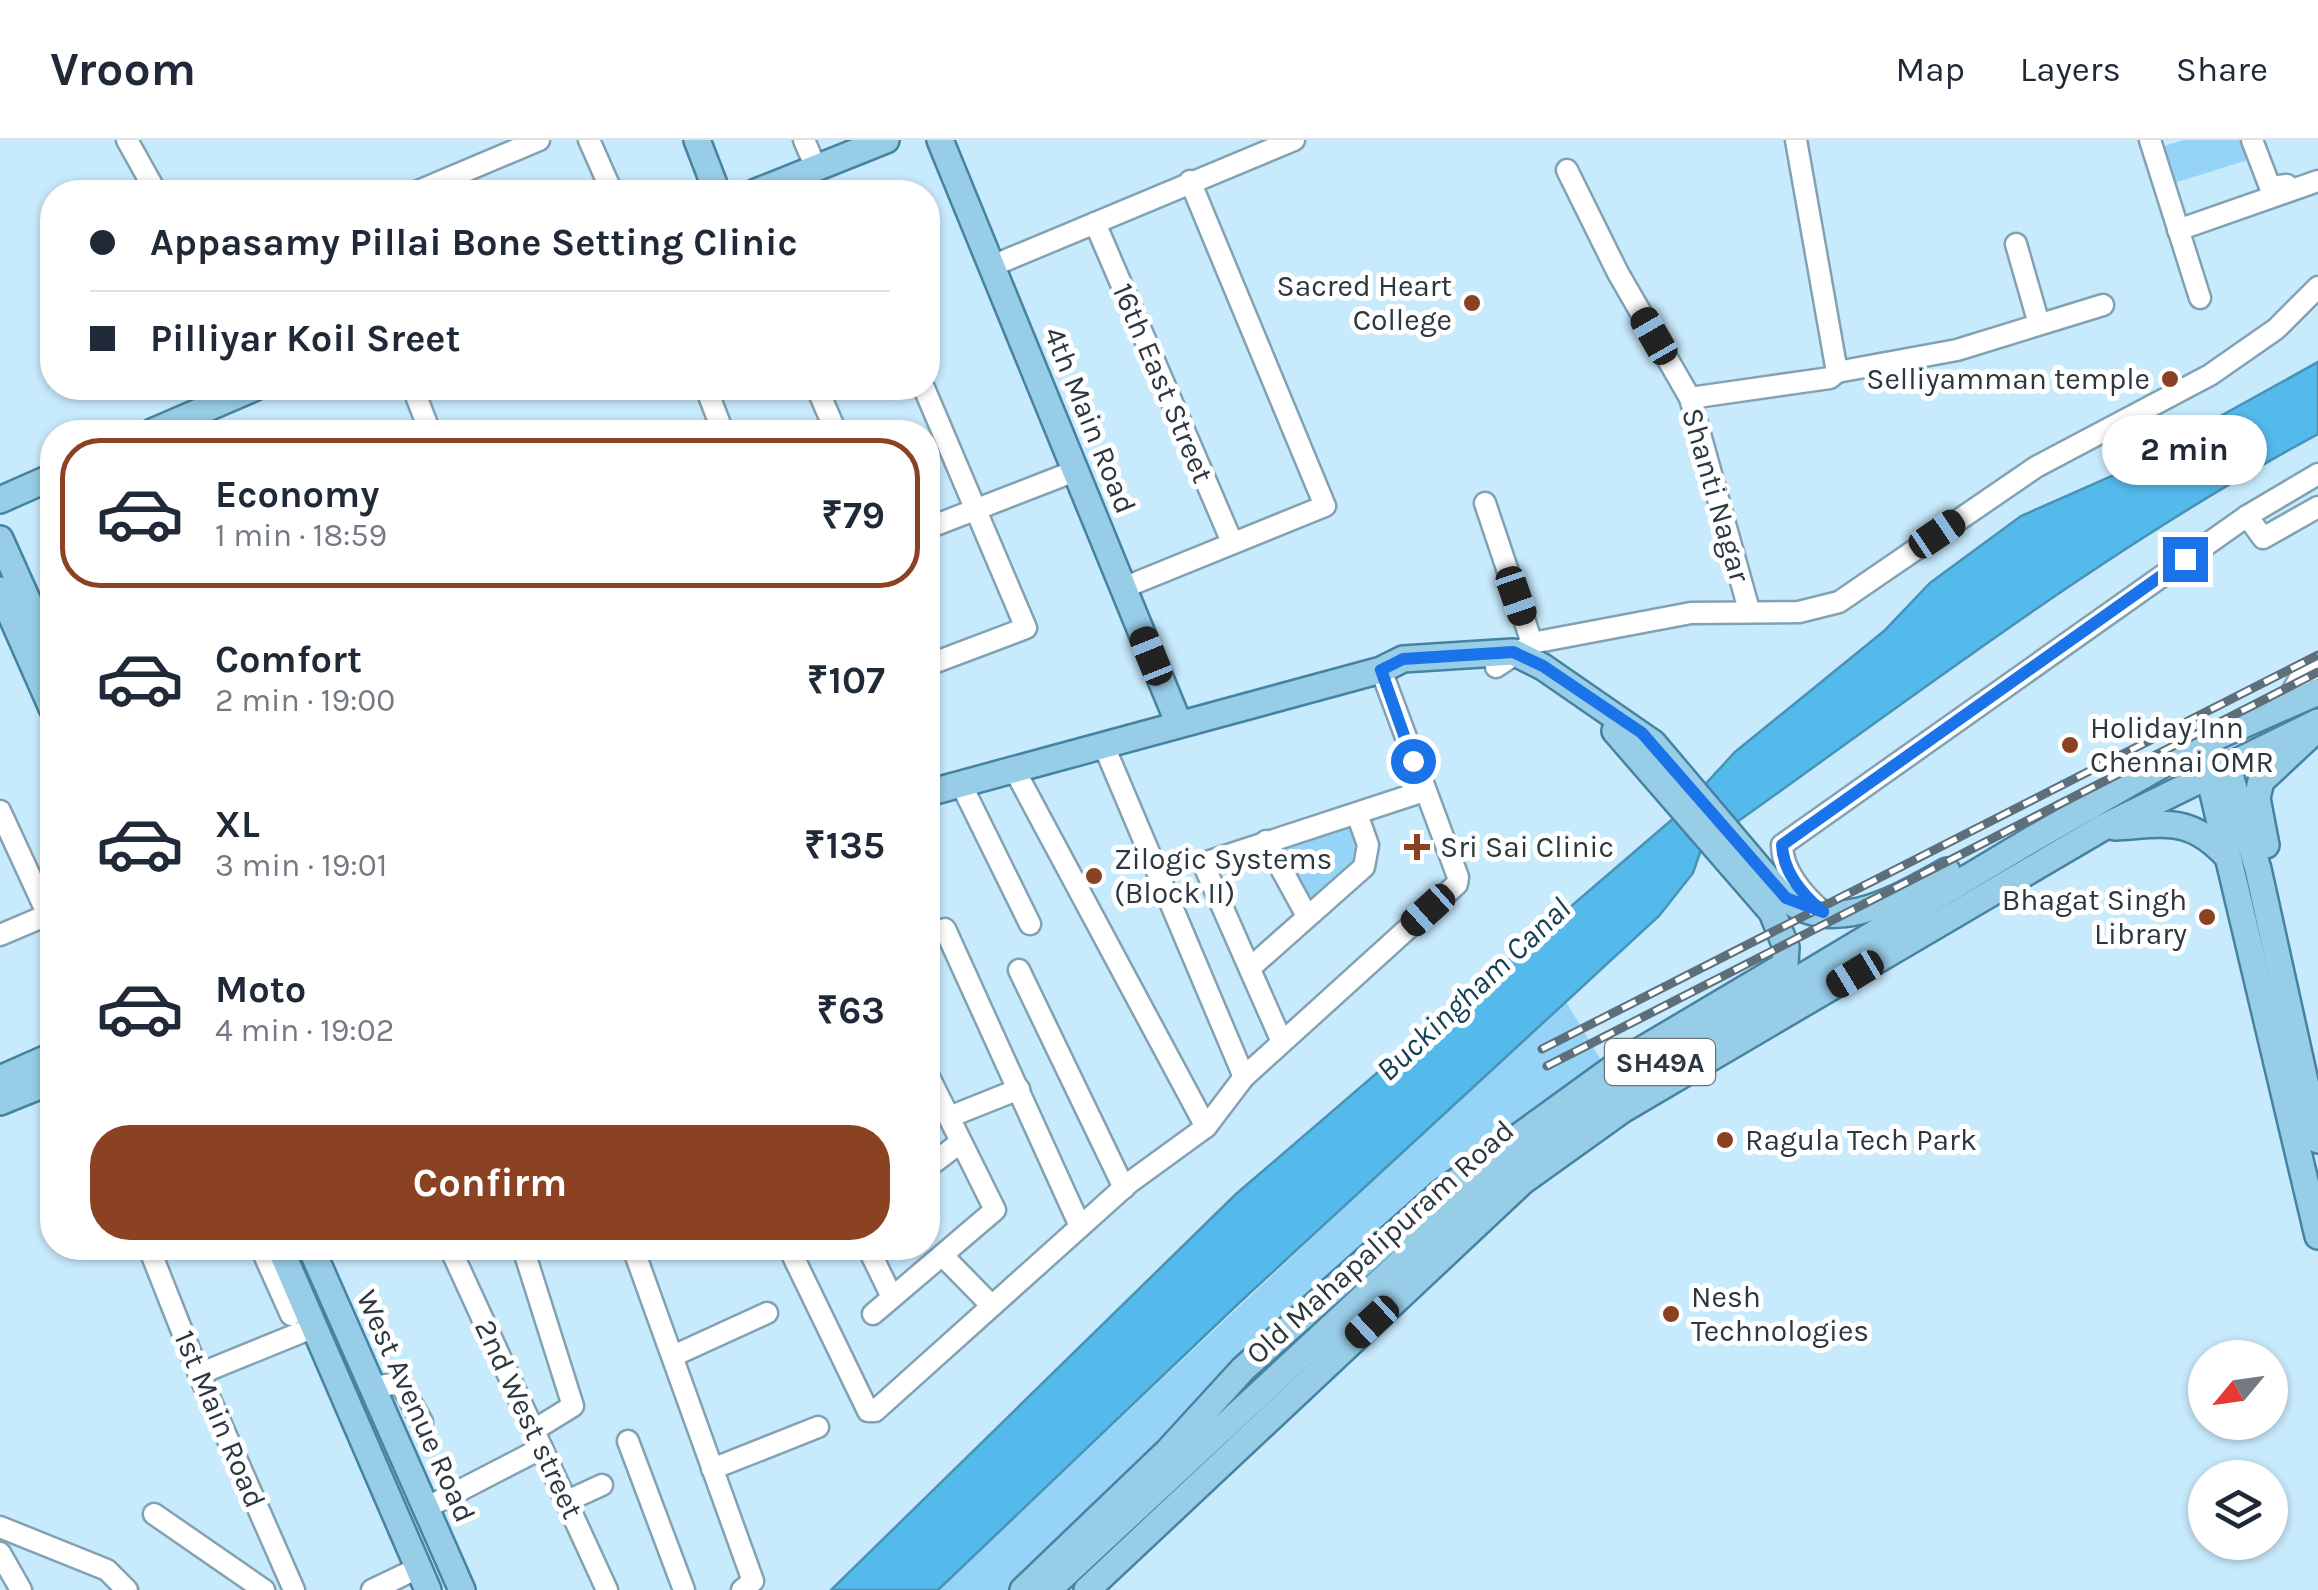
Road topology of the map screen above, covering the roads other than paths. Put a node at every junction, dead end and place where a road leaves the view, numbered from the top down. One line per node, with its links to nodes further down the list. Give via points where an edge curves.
1 (127, 140): 16 (street)
2 (539, 140): 17 (street)
3 (588, 140): 18 (street)
4 (697, 140): 19 (main road)
5 (804, 140): 13 (street)
6 (886, 140): 13 (main road)
7 (940, 140): 26 (main road, 4th Main Road)
8 (1294, 140): 21 (street)
9 (1796, 140): 31 (street)
10 (2150, 140): 24 (street)
11 (2243, 140): 22 (street)
12 (2252, 140): 15 (street, via 2270,188)
13 (816, 168): 20 (main road)
14 (1566, 170): 32 (street, Shanti Nagar)
15 (2318, 178): 22 (street)
16 (149, 180)
17 (444, 180)
18 (606, 180)
19 (712, 180)
20 (786, 180)
21 (1190, 181): 23 (street); 46 (street, via 1325,506)
22 (2266, 197): 24 (street)
23 (1095, 223): 26 (street); 46 (street, 16th East Street)
24 (2178, 230): 28 (street)
25 (2016, 244): 30 (street)
26 (992, 266): 36 (main road, 4th Main Road)
27 (2318, 287): 49 (street, via 2276,330 2210,376 2036,467 1839,602 1799,612)
28 (2200, 298)
29 (2103, 304): 30 (street)
30 (2039, 324): 31 (street, via 1957,350)
31 (1837, 372): 32 (street)
32 (1690, 398): 49 (street, Shanti Nagar)
33 (226, 400): 34 (main road)
34 (180, 420)
35 (940, 425): 42 (street)
36 (1075, 471): 42 (street); 47 (main road, 4th Main Road)
37 (2318, 474): 43 (street)
38 (40, 482): 39 (main road)
39 (0, 500)
40 (1485, 503): 51 (street)
41 (2318, 507): 43 (street, via 2263,538)
42 (977, 509): 44 (street); 52 (street, via 1026,628)
43 (2247, 516): 75 (street, via 1782,845 1792,875)
44 (940, 523)
45 (0, 539): 50 (main road)
46 (1232, 542): 47 (street)
47 (1123, 588): 56 (main road, 4th Main Road)
48 (0, 590): 55 (main road)
49 (1749, 610): 51 (street, via 1692,613)
50 (40, 628)
51 (1514, 654): 53 (main road, via 1403,659); 73 (main road, via 1628,742)
52 (940, 660)
53 (1381, 670): 56 (main road); 64 (street)
54 (2313, 678): 58 (main road, SH49A, via 2286,703)
55 (40, 681)
56 (1179, 724): 59 (main road)
57 (2318, 725): 61 (main road, SH49A); 71 (main road, via 2261,781 2257,798 2266,844)
58 (2221, 733): 61 (main road, via 2213,750); 69 (main road, Old Mahapalipuram Road / SH49A)
59 (1104, 746): 60 (main road); 87 (street)
60 (1014, 769): 62 (main road); 95 (street)
61 (2218, 770): 67 (main road, SH49A); 70 (main road); 71 (main road)
62 (961, 784): 63 (main road); 78 (street)
63 (940, 790)
64 (1424, 792): 66 (street); 84 (street, via 1456,884)
65 (0, 811): 72 (street)
66 (1357, 814): 68 (street); 76 (street, via 1368,845 1364,867)
67 (2102, 828): 70 (main road, via 2179,822 2208,836); 120 (main road, SH49A, via 1606,1121 1523,1180)
68 (1266, 840): 76 (street); 82 (street, via 1207,862)
69 (2011, 851): 74 (main road, via 1979,853); 91 (main road, Old Mahapalipuram Road / SH49A)
70 (2228, 857): 101 (main road)
71 (2258, 868): 96 (main road)
72 (40, 893)
73 (1774, 899): 75 (main road); 81 (main road)
74 (1895, 899): 75 (main road, via 1852,913); 81 (main road)
75 (1823, 912)
76 (1307, 916): 82 (street)
77 (40, 918): 80 (street)
78 (1030, 924)
79 (940, 930): 90 (street, via 945,929)
80 (0, 934)
81 (1785, 966): 86 (main road)
82 (1250, 968): 84 (street)
83 (1019, 970): 99 (street)
84 (1282, 1042): 87 (street)
85 (40, 1061): 88 (main road)
86 (1623, 1061): 91 (main road); 126 (main road, via 1440,1193 1243,1369)
87 (1244, 1076): 95 (street)
88 (0, 1079)
89 (40, 1086): 93 (main road)
90 (1019, 1089): 94 (street); 100 (street)
91 (1613, 1090): 120 (main road, Old Mahapalipuram Road / SH49A, via 1508,1163)
92 (940, 1098): 94 (street)
93 (0, 1102)
94 (949, 1116): 97 (street)
95 (1206, 1127): 99 (street)
96 (2318, 1140)
97 (961, 1142): 98 (street); 102 (street, via 995,1210)
98 (940, 1158)
99 (1124, 1188): 100 (street)
100 (1080, 1226): 113 (street)
101 (2318, 1236)
102 (944, 1257): 112 (street); 113 (street)
103 (154, 1260): 118 (street, 1st Main Road)
104 (268, 1260): 116 (street)
105 (284, 1260): 116 (main road, West Avenue Road)
106 (316, 1260): 119 (main road, West Avenue Road)
107 (456, 1260): 123 (street, 2nd West street)
108 (527, 1260): 123 (street, via 573,1406)
109 (637, 1260): 117 (street)
110 (795, 1260): 113 (street, via 868,1410 876,1411)
111 (874, 1260): 112 (street)
112 (892, 1297): 115 (street)
113 (991, 1305)
114 (767, 1314): 117 (street)
115 (873, 1314)
116 (302, 1321): 118 (street); 134 (main road, West Avenue Road)
117 (673, 1356): 127 (street)
118 (199, 1374): 138 (street, 1st Main Road)
119 (373, 1388): 121 (street, via 400,1383); 130 (main road, West Avenue Road)
120 (1248, 1421): 125 (main road, SH49A)
121 (422, 1422)
122 (818, 1427): 127 (street)
123 (538, 1439): 129 (street, 2nd West street); 130 (street)
124 (628, 1441): 142 (street)
125 (1212, 1455): 126 (main road, SH49A); 146 (main road, SH49A)
126 (1170, 1462): 144 (main road); 145 (main road)
127 (712, 1468): 143 (street, via 753,1581)
128 (602, 1485): 129 (street)
129 (566, 1502): 141 (street, 2nd West street)
130 (426, 1508): 140 (main road, West Avenue Road)
131 (154, 1514): 137 (street)
132 (0, 1527): 136 (street, via 107,1570)
133 (0, 1553): 135 (street)
134 (423, 1579): 139 (street)
135 (21, 1590)
136 (128, 1590)
137 (264, 1590)
138 (294, 1590)
139 (372, 1590)
140 (462, 1590)
141 (607, 1590)
142 (684, 1590)
143 (742, 1590)
144 (1023, 1590)
145 (1048, 1590)
146 (1087, 1590)

